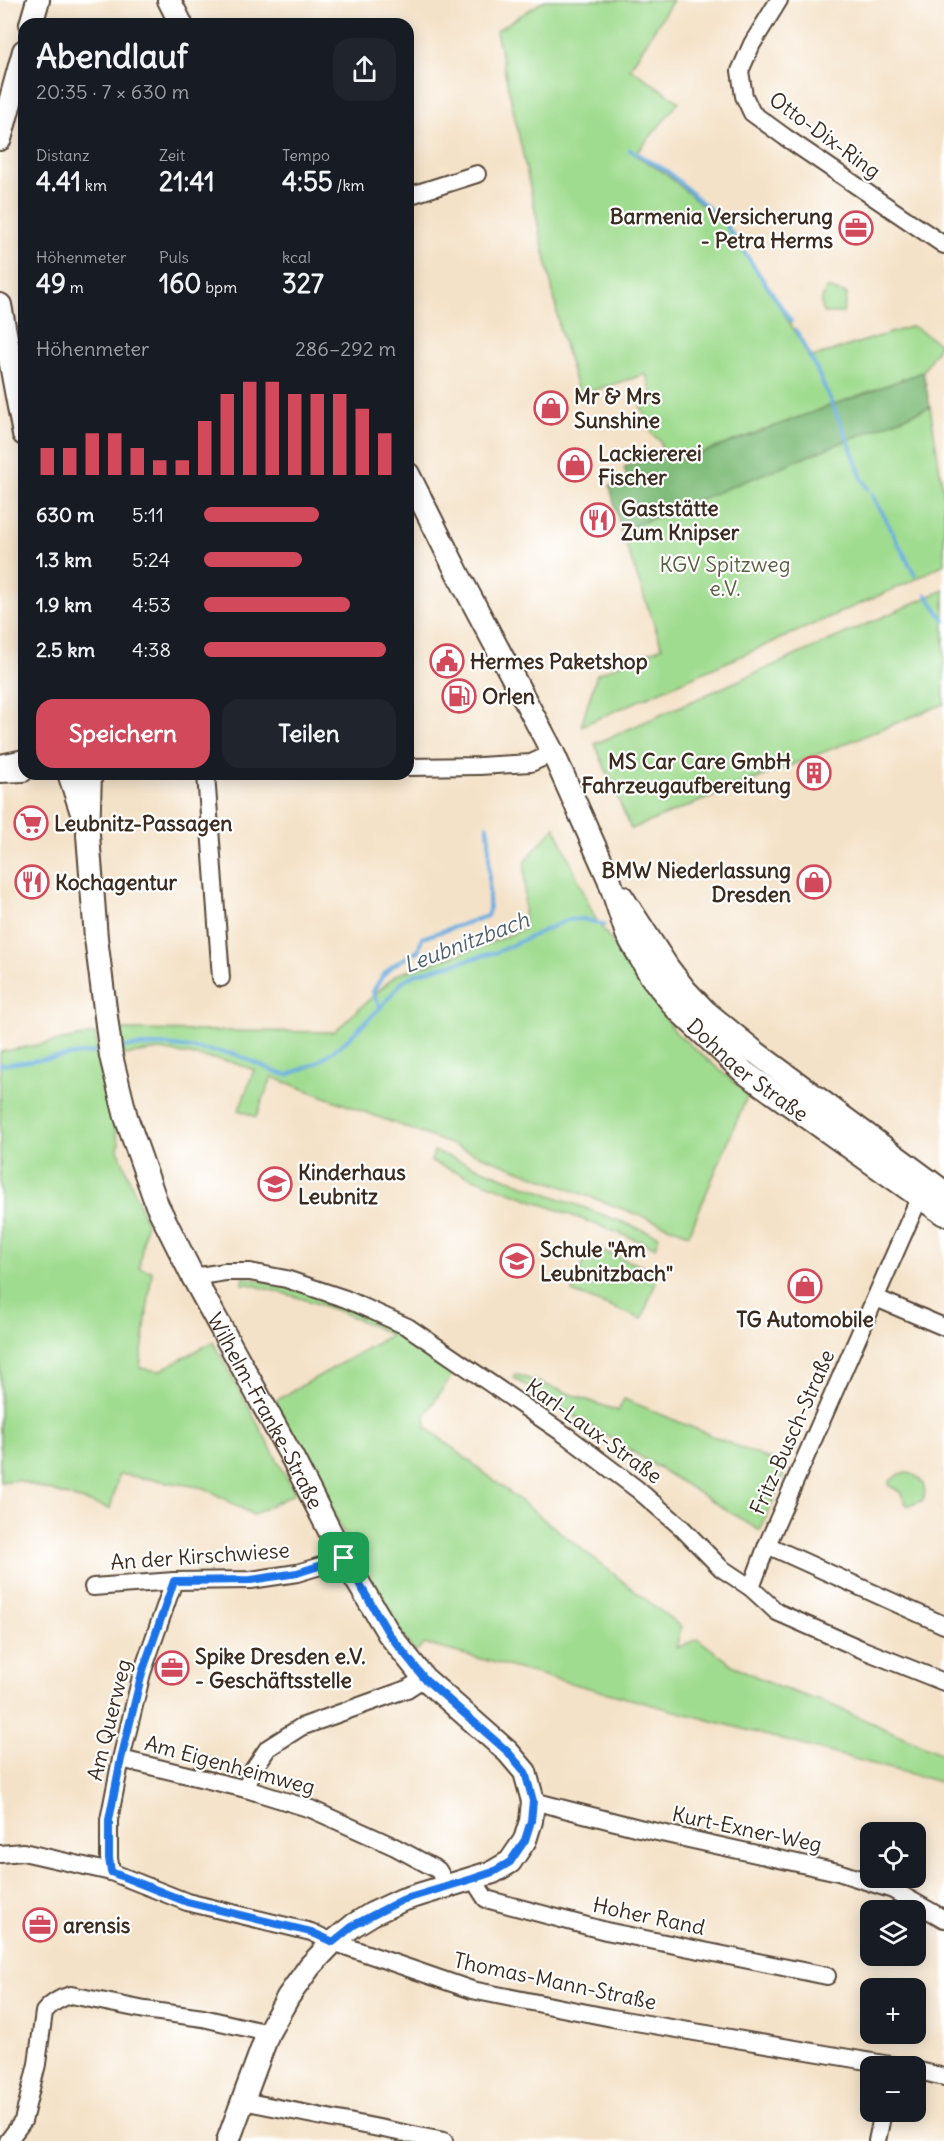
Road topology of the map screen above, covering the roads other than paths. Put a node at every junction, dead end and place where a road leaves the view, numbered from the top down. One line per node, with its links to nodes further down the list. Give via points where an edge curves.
1 (38, 0): 4 (street)
2 (169, 0): 5 (street)
3 (779, 0): 11 (street, Otto-Dix-Ring, via 740,71 744,96 752,112)
4 (33, 18)
5 (178, 18)
6 (18, 69): 7 (street)
7 (3, 113): 8 (street)
8 (0, 139)
9 (477, 174): 10 (street)
10 (414, 194)
11 (944, 245)
12 (0, 305): 13 (street)
13 (18, 402)
14 (414, 486): 15 (street, Dohnaer Straße)
15 (553, 753): 18 (street, via 531,763); 23 (street, Dohnaer Straße)
16 (18, 759): 17 (street)
17 (0, 763)
18 (414, 767)
19 (18, 773): 20 (street)
20 (0, 774)
21 (78, 780): 28 (street, Wilhelm-Franke-Straße, via 88,835 96,938 113,1065 126,1117 157,1205)
22 (206, 780): 24 (street)
23 (609, 879): 25 (street, Dohnaer Straße, via 668,968 705,1011); 26 (street, Dohnaer Straße, via 627,934 651,976 676,1008 744,1072)
24 (221, 978)
25 (944, 1192)
26 (920, 1196): 27 (street, Dohnaer Straße); 29 (street, Fritz-Busch-Straße)
27 (944, 1214)
28 (193, 1276): 32 (street, Wilhelm-Franke-Straße); 35 (street, Karl-Laux-Straße, via 250,1272 286,1279 346,1299 408,1327 614,1470 681,1527 721,1568)
29 (876, 1298): 30 (street); 31 (street, Fritz-Busch-Straße)
30 (944, 1327)
31 (767, 1545): 35 (street, Fritz-Busch-Straße); 36 (street)
32 (344, 1558): 33 (street, An der Kirschwiese, via 297,1573 251,1580); 37 (street, Wilhelm-Franke-Straße, via 389,1634)
33 (174, 1581): 34 (street, An der Kirschwiese); 39 (street, Am Querweg, via 142,1673)
34 (93, 1587)
35 (751, 1588): 38 (street, Karl-Laux-Straße, via 777,1612)
36 (944, 1625)
37 (424, 1678): 40 (street, via 407,1689 293,1732 268,1748); 41 (street, Wilhelm-Franke-Straße, via 508,1752 525,1772)
38 (944, 1682)
39 (121, 1759): 40 (street, Am Eigenheimweg); 43 (street, Am Querweg, via 109,1820)
40 (246, 1789): 45 (street, Am Eigenheimweg, via 311,1809 396,1847 438,1870)
41 (533, 1801): 44 (street, Wilhelm-Franke-Straße, via 525,1840 510,1862); 46 (street, Kurt-Exner-Weg, via 838,1872 893,1890)
42 (0, 1854): 43 (street, Thomas-Mann-Straße, via 23,1852)
43 (111, 1872): 47 (street, Thomas-Mann-Straße, via 187,1902 311,1932)
44 (472, 1879): 45 (street, Wilhelm-Franke-Straße); 48 (street, Hoher Rand, via 486,1899 606,1930)
45 (448, 1887): 47 (street, Wilhelm-Franke-Straße, via 402,1900 372,1914)
46 (944, 1919)
47 (333, 1942): 49 (street, Wilhelm-Franke-Straße, via 288,1997); 50 (street, Thomas-Mann-Straße, via 472,1990)
48 (827, 1976)
49 (268, 2034): 53 (street, Wilhelm-Franke-Straße); 55 (street, via 203,2018 71,1995 63,1998 44,2012 23,2121)
50 (860, 2060)
51 (926, 2073): 52 (street)
52 (944, 2077)
53 (243, 2101): 56 (street, Wilhelm-Franke-Straße); 57 (street)
54 (882, 2122): 58 (street)
55 (8, 2141)
56 (228, 2141)
57 (444, 2141)
58 (877, 2141)

